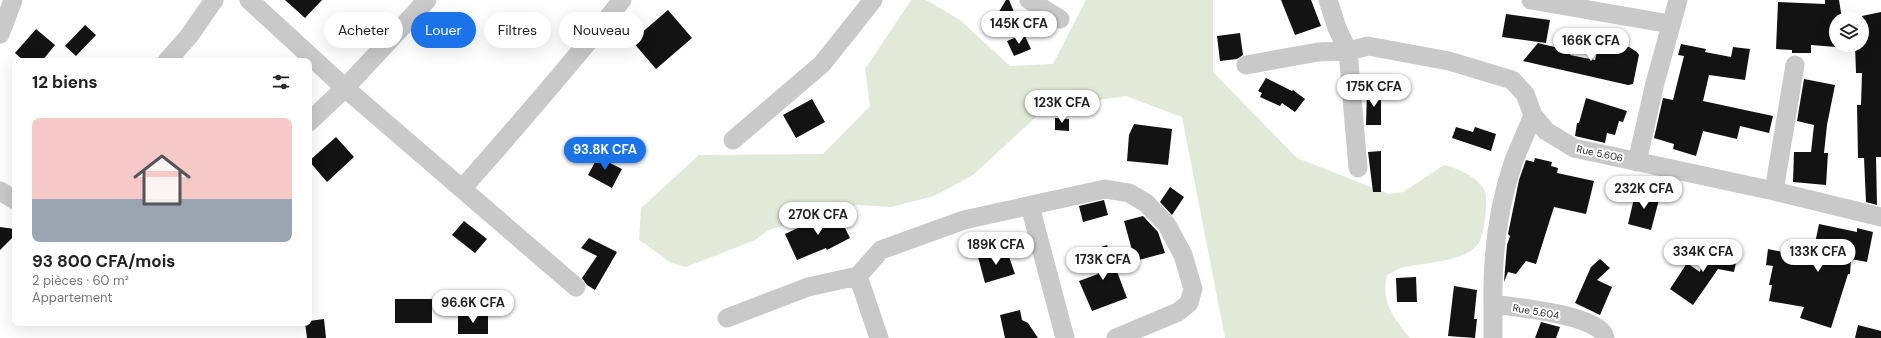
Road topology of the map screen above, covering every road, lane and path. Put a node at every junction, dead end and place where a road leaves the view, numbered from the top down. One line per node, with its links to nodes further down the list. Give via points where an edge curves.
1 (13, 0): 13 (street)
2 (214, 0): 15 (street, via 189,36)
3 (249, 0): 18 (street)
4 (427, 0): 18 (street)
5 (622, 0): 24 (street)
6 (873, 0): 21 (street, via 822,64)
7 (1029, 0): 11 (street)
8 (1328, 0): 14 (street)
9 (1531, 0): 12 (street)
10 (1678, 0): 12 (street)
11 (1060, 19)
12 (1670, 24): 22 (street)
13 (0, 34)
14 (1348, 51): 16 (street, Rue 5.606, via 1318,52); 19 (street, Rue 5.606, via 1368,46 1449,61 1512,80 1525,94); 23 (street)
15 (170, 58)
16 (1246, 65)
17 (1795, 65): 26 (street)
18 (345, 88): 20 (street); 24 (street)
19 (1534, 116): 22 (street, Rue 5.606, via 1546,131 1574,148); 32 (street, via 1513,163 1501,209 1494,254)
20 (312, 119)
21 (733, 140)
22 (1638, 162): 26 (street, Rue 5.606)
23 (1358, 168)
24 (462, 189): 31 (street)
25 (0, 191): 27 (street)
26 (1774, 191): 29 (street, Rue 5.606)
27 (12, 198)
28 (1030, 206): 30 (street, via 964,220 881,250); 35 (street); 36 (street, via 1105,189 1129,193 1146,203 1167,225 1183,255 1193,289 1189,303 1178,312)
29 (1881, 217)
30 (858, 276): 33 (street, via 808,287); 34 (street)
31 (576, 287)
32 (1493, 304): 37 (street); 38 (street, Rue 5.604, via 1573,318 1598,327 1603,331)
33 (728, 318)
34 (879, 338)
35 (1065, 338)
36 (1116, 338)
37 (1493, 338)
38 (1605, 338)

